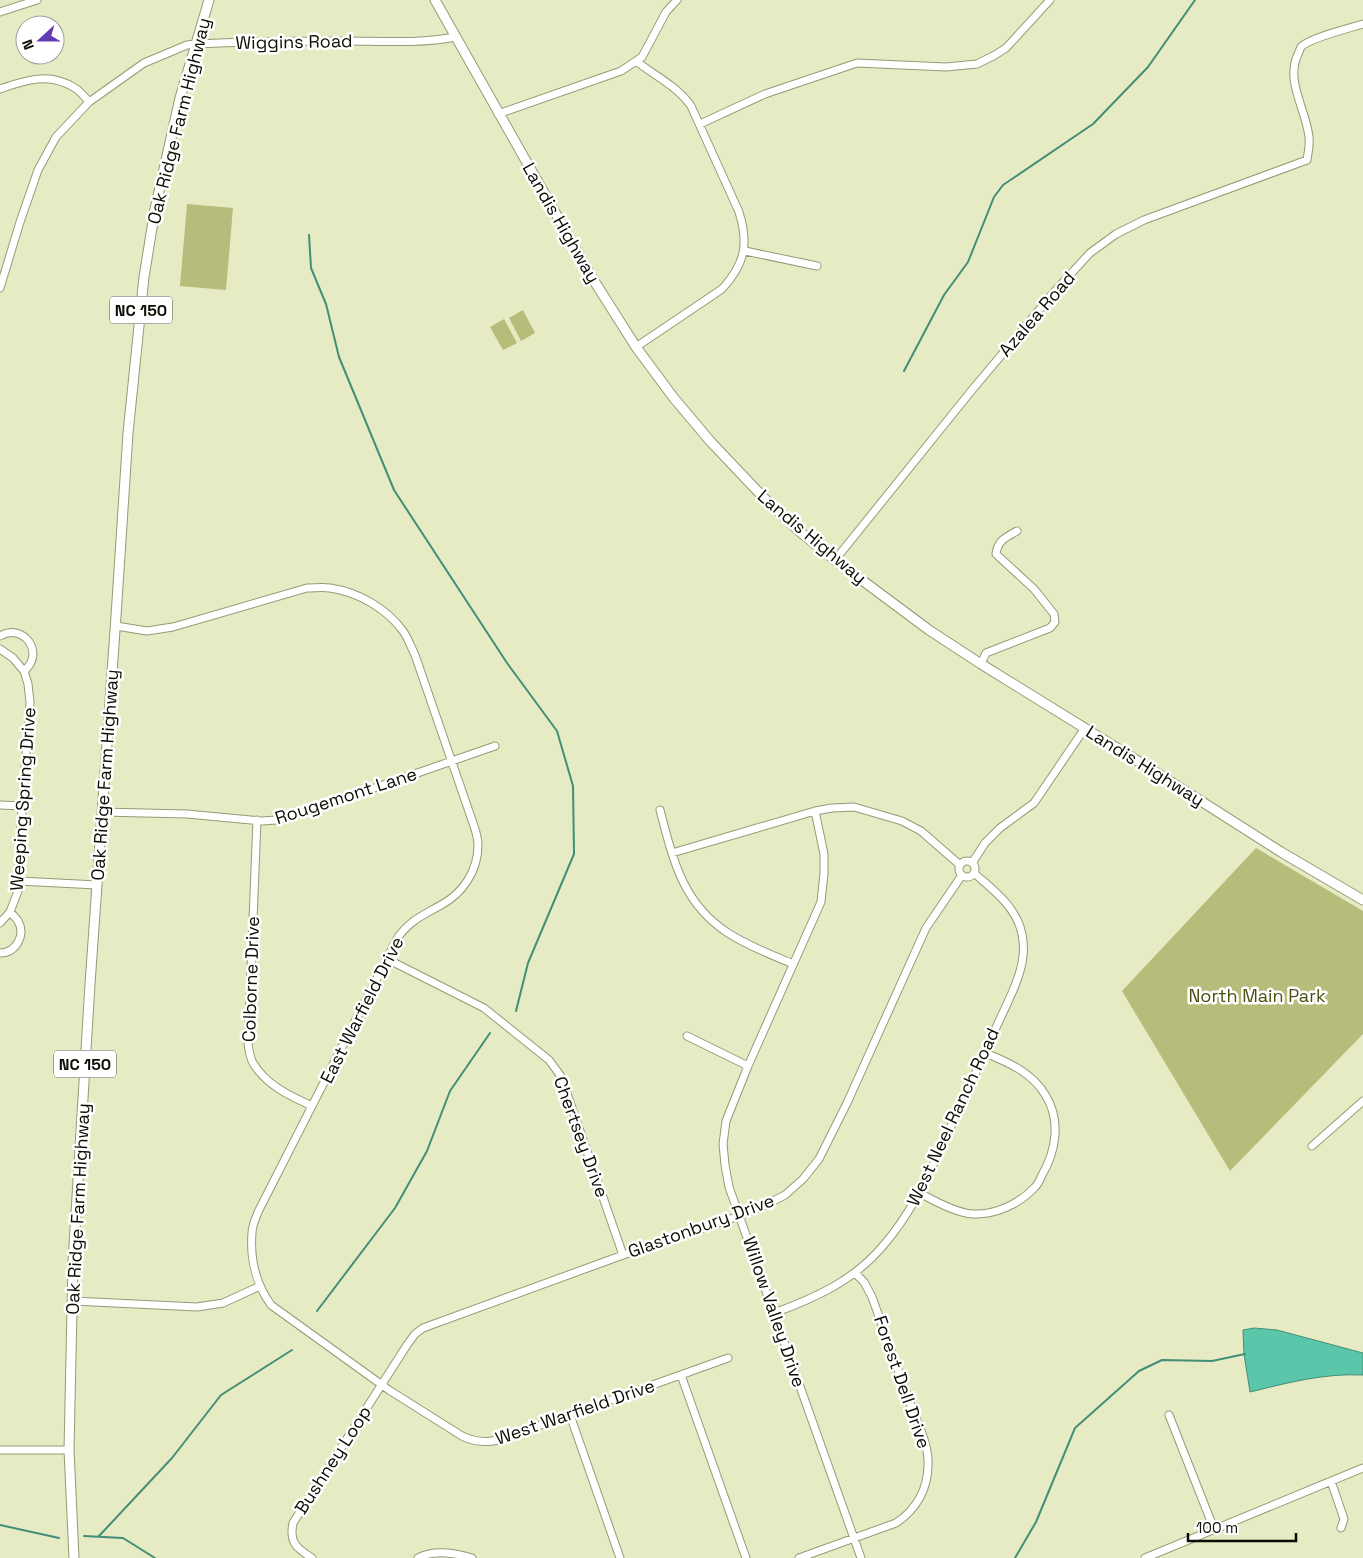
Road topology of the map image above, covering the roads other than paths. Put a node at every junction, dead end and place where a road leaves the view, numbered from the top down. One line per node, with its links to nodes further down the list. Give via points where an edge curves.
1 (37, 0): 6 (street)
2 (208, 0): 9 (main road, Oak Ridge Farm Highway / NC 150)
3 (435, 0): 8 (main road, Landis Highway)
4 (677, 0): 10 (street, via 666,12 642,57)
5 (1050, 0): 14 (street, via 1006,48 978,64 946,67 857,63 766,94)
6 (0, 12)
7 (1363, 24): 20 (street, Azalea Road, via 1302,47 1295,60 1294,77 1309,138 1307,160 1144,220 1116,234 1090,253 968,395)
8 (455, 37): 9 (street, Wiggins Road, via 439,40); 13 (main road, Landis Highway)
9 (196, 44): 12 (street, Wiggins Road, via 144,62); 21 (main road, Oak Ridge Farm Highway / NC 150, via 165,162 144,277 128,433)
10 (636, 61): 13 (street, via 621,71); 14 (street, via 674,87)
11 (0, 89): 12 (street, via 42,78 76,88)
12 (89, 102): 17 (street, Wiggins Road, via 56,137 38,170)
13 (498, 114): 18 (main road, Landis Highway, via 595,284)
14 (700, 124): 15 (street, via 739,212)
15 (744, 251): 16 (street); 18 (street, via 739,268 722,288)
16 (817, 266)
17 (0, 288)
18 (636, 347): 20 (main road, Landis Highway, via 673,397 735,469)
19 (1017, 531): 24 (street, via 1003,539 996,554 1034,589 1054,614 1055,622 1050,628 986,653)
20 (835, 560): 24 (main road, Landis Highway)
21 (116, 626): 28 (street, East Warfield Drive, via 133,630 173,627 307,588 330,588 350,593 372,603 403,631 415,655); 33 (main road, Oak Ridge Farm Highway / NC 150)
22 (0, 636): 25 (street, via 12,632 28,640 33,660)
23 (0, 650): 25 (street, via 13,658)
24 (981, 664): 26 (main road, Landis Highway)
25 (24, 671): 30 (street, Weeping Spring Drive, via 30,702)
26 (1085, 728): 36 (street, via 1034,803 1000,828); 42 (main road, Landis Highway)
27 (496, 746): 28 (street, Rougemont Lane)
28 (451, 762): 34 (street, Rougemont Lane, via 276,820); 46 (street, East Warfield Drive, via 474,826 478,844 476,864 469,880 455,896 407,926)
29 (0, 805): 30 (street)
30 (22, 806): 40 (street, Weeping Spring Drive)
31 (660, 810): 35 (street)
32 (815, 811): 35 (street); 37 (street, via 854,807 902,821 921,831); 47 (street, Willow Valley Drive, via 824,854 821,902)
33 (102, 812): 34 (street, Rougemont Lane); 41 (main road, Oak Ridge Farm Highway / NC 150)
34 (257, 820): 52 (street, Colborne Drive, via 248,1044 252,1062 262,1075 284,1093)
35 (672, 853): 47 (street, via 688,892 712,921 739,940)
36 (972, 863): 37 (street); 38 (street)
37 (960, 865): 39 (street)
38 (974, 873): 39 (street); 49 (street, West Neel Ranch Road, via 1001,896 1015,914 1022,934 1023,956 1019,974)
39 (962, 875): 55 (street, Glastonbury Drive, via 926,928 819,1159 785,1195)
40 (19, 881): 41 (street); 43 (street, Weeping Spring Drive)
41 (97, 885): 59 (main road, Oak Ridge Farm Highway / NC 150)
42 (1363, 900)
43 (10, 912): 44 (street, Weeping Spring Drive); 45 (street, via 22,931 13,949)
44 (0, 923)
45 (0, 953)
46 (387, 959): 52 (street, East Warfield Drive); 56 (street, Chertsey Drive, via 484,1008 549,1060 564,1085)
47 (793, 964): 50 (street, Willow Valley Drive)
48 (687, 1036): 50 (street)
49 (984, 1053): 54 (street, West Neel Ranch Road); 54 (street, via 1008,1062 1031,1077 1046,1096 1054,1118 1056,1142 1050,1163 1035,1188 994,1213 965,1213)
50 (748, 1066): 55 (street, Willow Valley Drive, via 726,1121 724,1144 724,1165)
51 (1363, 1101): 53 (street)
52 (312, 1106): 58 (street, East Warfield Drive, via 259,1210 252,1231 253,1260)
53 (1312, 1146)
54 (920, 1193): 57 (street, West Neel Ranch Road, via 881,1248)
55 (739, 1216): 56 (street, Glastonbury Drive); 60 (street, Willow Valley Drive)
56 (623, 1255): 63 (street, Glastonbury Drive, via 423,1328 415,1334)
57 (855, 1273): 60 (street, West Neel Ranch Road, via 812,1299); 72 (street, Forest Dell Drive, via 872,1297 927,1453 928,1464 925,1488 910,1513 896,1523)
58 (260, 1286): 59 (street, via 223,1303 197,1307); 63 (street, West Warfield Drive, via 271,1305)
59 (72, 1301): 67 (main road, Oak Ridge Farm Highway / NC 150)
60 (774, 1314): 72 (street, Willow Valley Drive)
61 (728, 1358): 62 (street, West Warfield Drive)
62 (681, 1375): 64 (street, West Warfield Drive); 78 (street)
63 (381, 1384): 64 (street, West Warfield Drive, via 473,1441 499,1440); 74 (street, Bushney Loop, via 292,1523 291,1534 295,1544)
64 (570, 1415): 77 (street)
65 (1168, 1415): 71 (street)
66 (0, 1450): 67 (street)
67 (69, 1450): 73 (main road, Oak Ridge Farm Highway / NC 150)
68 (1363, 1468): 69 (street)
69 (1331, 1482): 70 (street, via 1344,1519); 71 (street)
70 (1341, 1528)
71 (1214, 1529): 81 (street)
72 (854, 1538): 79 (street); 80 (street, Willow Valley Drive)
73 (74, 1558)
74 (312, 1558)
75 (418, 1558): 76 (street, via 440,1552)
76 (472, 1558)
77 (620, 1558)
78 (746, 1558)
79 (799, 1558)
80 (861, 1558)
81 (1145, 1558)

